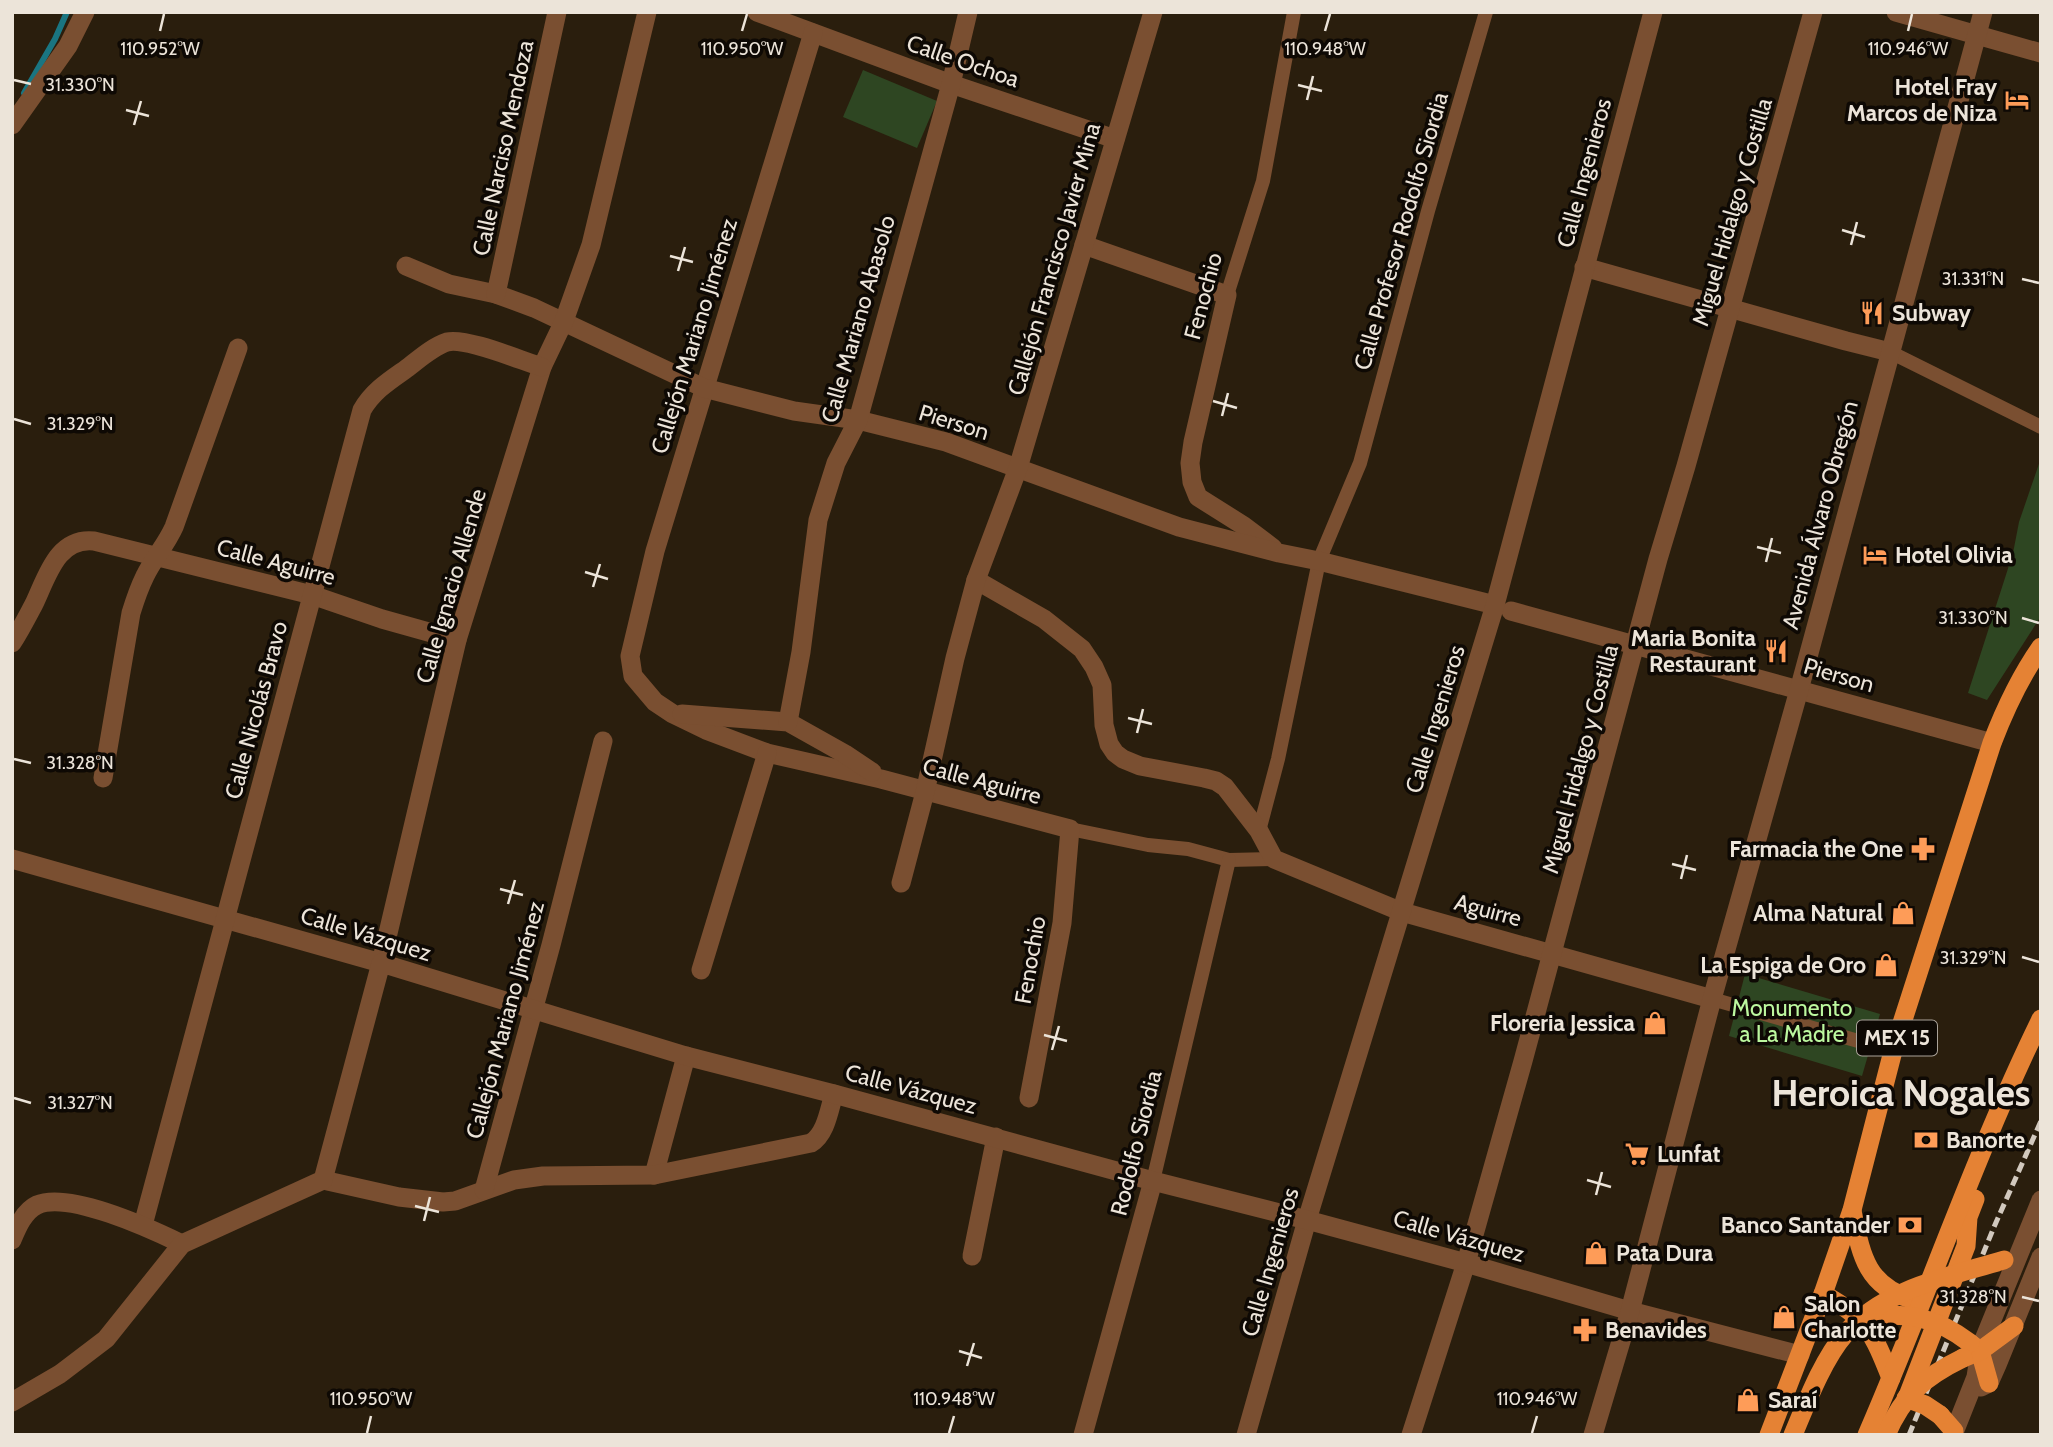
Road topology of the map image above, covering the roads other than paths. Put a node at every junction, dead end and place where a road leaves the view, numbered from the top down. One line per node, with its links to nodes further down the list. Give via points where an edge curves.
1 (85, 12): 17 (street, via 68,46)
2 (557, 12): 22 (street, Calle Narciso Mendoza)
3 (647, 12): 25 (street, Calle Ignacio Allende, via 591,245)
4 (757, 12): 13 (street, Calle Ochoa)
5 (968, 12): 16 (street, Calle Mariano Abasolo)
6 (1153, 12): 18 (street, Callejón Francisco Javier Mina)
7 (1294, 12): 23 (street, Fenochio, via 1263,181)
8 (1486, 12): 35 (street, Calle Profesor Rodolfo Siordia, via 1360,463)
9 (1653, 12): 21 (street, Calle Ingenieros)
10 (1812, 12): 24 (street, Miguel Hidalgo y Costilla)
11 (1896, 12): 14 (street)
12 (1983, 12): 14 (street, Avenida Álvaro Obregón)
13 (813, 33): 16 (street, Calle Ochoa); 29 (street, Callejón Mariano Jiménez)
14 (1977, 35): 15 (street); 27 (street, Avenida Álvaro Obregón)
15 (2041, 53)
16 (951, 84): 18 (street, Calle Ochoa); 30 (street, Calle Mariano Abasolo)
17 (12, 125)
18 (1115, 139): 19 (street, Callejón Francisco Javier Mina)
19 (1084, 245): 23 (street); 32 (street, Callejón Francisco Javier Mina)
20 (406, 267): 22 (street, Pierson, via 449,284)
21 (1584, 267): 24 (street); 38 (street, Calle Ingenieros)
22 (496, 294): 25 (street, Pierson)
23 (1227, 295): 33 (street, Fenochio, via 1193,442 1192,482 1198,497)
24 (1730, 307): 27 (street); 41 (street, Miguel Hidalgo y Costilla)
25 (564, 321): 28 (street, Calle Ignacio Allende); 29 (street, Pierson)
26 (238, 348): 34 (street, via 178,518)
27 (1890, 352): 31 (street); 44 (street, Avenida Álvaro Obregón)
28 (542, 367): 37 (street, Calle Nicolás Bravo, via 465,342 447,342 373,394 358,419); 39 (street, Calle Ignacio Allende)
29 (704, 388): 30 (street, Pierson, via 794,411); 43 (street, Callejón Mariano Jiménez, via 655,551)
30 (858, 420): 32 (street, Pierson, via 946,442); 46 (street, Calle Mariano Abasolo, via 836,463 818,520)
31 (2041, 426)
32 (1018, 468): 33 (street, Pierson, via 1179,527); 36 (street, Callejón Francisco Javier Mina)
33 (1279, 553): 35 (street, Pierson)
34 (157, 557): 37 (street, Calle Aguirre); 40 (street, Calle Aguirre, via 94,541 69,546 54,560); 50 (street, via 131,613)
35 (1319, 561): 38 (street, Pierson); 54 (street)
36 (976, 580): 52 (street, Callejón Francisco Javier Mina); 54 (street, via 1044,619 1082,649 1102,685 1104,725 1115,753 1151,769 1216,781)
37 (312, 595): 39 (street, Calle Aguirre); 60 (street, Calle Nicolás Bravo)
38 (1503, 608): 41 (street, Pierson); 59 (street, Calle Ingenieros)
39 (457, 640): 62 (street, Calle Ignacio Allende)
40 (12, 643)
41 (1635, 644): 44 (street, Pierson); 61 (street, Miguel Hidalgo y Costilla)
42 (2039, 654): 48 (highway, MEX 15, via 2005,709)
43 (630, 656): 45 (street, Calle Aguirre, via 633,676 655,702)
44 (1799, 690): 48 (street, Pierson); 64 (street, Avenida Álvaro Obregón)
45 (673, 714): 46 (street, Calle Aguirre); 49 (street, Calle Aguirre)
46 (788, 722): 51 (street, Calle Aguirre)
47 (603, 741): 65 (street, Callejón Mariano Jiménez)
48 (1992, 743): 68 (highway, MEX 15)
49 (766, 753): 51 (street, Calle Aguirre); 63 (street)
50 (103, 778)
51 (881, 779): 52 (street, Calle Aguirre)
52 (925, 792): 53 (street, Calle Aguirre); 58 (street, Callejón Francisco Javier Mina)
53 (1070, 829): 57 (street, Aguirre); 71 (street, Fenochio, via 1062,923)
54 (1259, 831): 56 (street)
55 (12, 859): 60 (street, Calle Vázquez)
56 (1274, 859): 57 (street, Aguirre); 59 (street, Aguirre)
57 (1229, 860): 75 (street, Rodolfo Siordia)
58 (901, 883)
59 (1402, 912): 61 (street, Aguirre); 79 (street, Calle Ingenieros)
60 (226, 918): 62 (street, Calle Vázquez); 80 (street, Calle Nicolás Bravo)
61 (1553, 954): 64 (street, Aguirre); 86 (street, Miguel Hidalgo y Costilla)
62 (381, 963): 65 (street, Calle Vázquez); 74 (street, Calle Ignacio Allende)
63 (701, 970)
64 (1712, 999): 68 (street, Aguirre); 89 (street, Avenida Álvaro Obregón)
65 (532, 1011): 69 (street, Calle Vázquez); 76 (street, Callejón Mariano Jiménez)
66 (2041, 1019): 88 (highway, via 1996,1115)
67 (2041, 1043): 108 (highway, via 1968,1217 1966,1246)
68 (1893, 1051): 78 (highway, MEX 15)
69 (686, 1056): 70 (street, Calle Vázquez); 73 (street)
70 (834, 1094): 72 (street, Calle Vázquez); 73 (street, via 823,1128 811,1143)
71 (1029, 1098)
72 (996, 1138): 75 (street, Calle Vázquez); 83 (street)
73 (654, 1175): 76 (street, via 543,1175)
74 (323, 1180): 76 (street, via 443,1202); 82 (street)
75 (1153, 1181): 79 (street, Calle Vázquez); 100 (street, Rodolfo Siordia)
76 (484, 1190)
77 (2041, 1200): 85 (street)
78 (1852, 1210): 87 (highway, MEX 15); 88 (highway, via 1870,1273 1894,1292)
79 (1307, 1220): 86 (street, Calle Vázquez); 101 (street, Calle Ingenieros)
80 (143, 1225): 81 (street, via 70,1202 50,1201 34,1206 23,1217); 82 (street)
81 (12, 1240)
82 (182, 1244): 98 (street, via 106,1339)
83 (972, 1256)
84 (2041, 1257): 91 (street)
85 (2011, 1258): 90 (highway, bridge, via 1918,1286); 92 (street)
86 (1466, 1263): 89 (street, Calle Vázquez); 102 (street, Miguel Hidalgo y Costilla)
87 (1823, 1294): 93 (highway, MEX 15); 94 (highway, via 1853,1312 1876,1339)
88 (1923, 1301): 94 (highway)
89 (1630, 1311): 93 (street, Calle Vázquez); 103 (street, Avenida Álvaro Obregón)
90 (1862, 1317): 92 (highway, bridge, via 1906,1314 1942,1325); 105 (highway, bridge, via 1843,1336 1825,1366)
91 (2014, 1326): 92 (highway); 95 (street)
92 (1971, 1351): 95 (highway); 96 (street, via 1976,1377); 97 (highway, bridge, via 1930,1376)
93 (1800, 1354): 104 (highway, MEX 15)
94 (1891, 1378): 106 (highway)
95 (1989, 1383): 96 (street)
96 (1968, 1395): 99 (street)
97 (1906, 1398): 99 (highway, bridge, via 1940,1415); 107 (highway, bridge)
98 (12, 1402)
99 (1954, 1433)
100 (1083, 1435)
101 (1246, 1435)
102 (1411, 1435)
103 (1593, 1435)
104 (1769, 1435)
105 (1794, 1435)
106 (1867, 1435)
107 (1886, 1435)
108 (1893, 1435)

